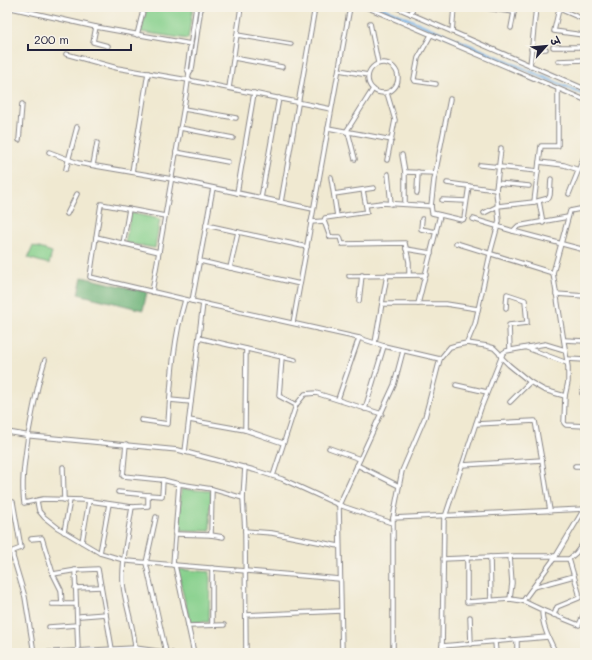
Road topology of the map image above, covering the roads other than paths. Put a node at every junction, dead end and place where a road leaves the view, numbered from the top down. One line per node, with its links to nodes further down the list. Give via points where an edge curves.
1 (7, 7): 20 (street)
2 (144, 7): 23 (street)
3 (196, 7): 26 (street)
4 (201, 7): 43 (street, via 192,69)
5 (241, 7): 24 (street)
6 (316, 7): 56 (street)
7 (350, 7): 41 (street)
8 (366, 7): 25 (street)
9 (395, 7): 17 (street)
10 (413, 7): 17 (street)
11 (454, 7): 22 (street)
12 (479, 7): 16 (street)
13 (515, 7): 16 (street)
14 (536, 7): 31 (street)
15 (557, 8): 18 (street); 30 (street, via 554,31 582,35)
16 (514, 12): 21 (street)
17 (411, 14): 22 (street)
18 (585, 20)
19 (370, 23): 38 (street)
20 (96, 27): 23 (street); 28 (street, via 93,42)
21 (511, 28)
22 (452, 32): 39 (street)
23 (138, 35): 26 (street)
24 (237, 35): 27 (street); 35 (street)
25 (431, 35): 46 (street, via 418,58 414,79); 48 (street)
26 (191, 44): 43 (street)
27 (291, 44)
28 (108, 46)
29 (553, 47): 30 (street)
30 (584, 47): 34 (street)
31 (531, 49): 32 (street); 39 (street)
32 (546, 49)
33 (66, 54): 42 (street, via 117,68)
34 (585, 56)
35 (234, 58): 40 (street); 47 (street)
36 (585, 60): 37 (street)
37 (558, 61)
38 (378, 63): 44 (street, via 372,67); 52 (street, via 390,65 397,74 396,86)
39 (530, 66): 49 (street)
40 (282, 67)
41 (339, 70): 44 (street); 59 (street)
42 (148, 73): 45 (street); 86 (street)
43 (189, 73): 45 (street)
44 (368, 75): 50 (street, via 368,82)
45 (188, 80): 47 (street); 58 (street)
46 (436, 84)
47 (229, 88): 51 (street)
48 (558, 89): 55 (street); 78 (street, via 558,146 542,146)
49 (585, 89)
50 (373, 90): 52 (street); 64 (street)
51 (254, 93): 53 (street); 102 (street)
52 (387, 93): 67 (street, via 395,120)
53 (279, 98): 56 (street); 107 (street)
54 (450, 99): 89 (street)
55 (585, 100)
56 (299, 102): 59 (street); 110 (street)
57 (22, 104): 66 (street)
58 (184, 109): 60 (street); 62 (street)
59 (332, 109): 63 (street)
60 (236, 118)
61 (77, 128): 74 (street)
62 (180, 128): 65 (street); 71 (street)
63 (328, 128): 64 (street); 120 (street)
64 (347, 132): 67 (street); 75 (street)
65 (233, 138)
66 (19, 140)
67 (392, 140): 76 (street)
68 (97, 143): 80 (street)
69 (501, 148): 82 (street)
70 (49, 152): 74 (street)
71 (176, 152): 77 (street); 92 (street)
72 (585, 154): 79 (street)
73 (402, 155): 87 (street)
74 (69, 159): 80 (street); 83 (street)
75 (355, 159)
76 (387, 160)
77 (228, 162)
78 (539, 162): 84 (street); 85 (street)
79 (583, 164): 84 (street)
80 (93, 165): 86 (street)
81 (480, 165): 82 (street)
82 (499, 166): 85 (street); 95 (street)
83 (66, 169)
84 (579, 170): 106 (street)
85 (538, 171): 112 (street)
86 (132, 172): 92 (street)
87 (405, 172): 88 (street); 114 (street)
88 (418, 172): 89 (street); 103 (street)
89 (436, 173): 116 (street)
90 (388, 174): 113 (street)
91 (331, 177): 105 (street)
92 (172, 179): 98 (street); 124 (street)
93 (551, 180): 109 (street, via 549,198)
94 (447, 183): 96 (street)
95 (497, 183): 97 (street); 101 (street)
96 (469, 186): 101 (street); 111 (street)
97 (528, 186)
98 (213, 188): 102 (street); 132 (street)
99 (374, 188): 100 (street)
100 (363, 190): 105 (street); 115 (street)
101 (496, 190): 117 (street)
102 (237, 193): 107 (street)
103 (417, 193)
104 (77, 194): 122 (street)
105 (334, 194): 125 (street)
106 (568, 194)
107 (261, 198): 110 (street)
108 (442, 200): 111 (street)
109 (540, 201): 112 (street); 131 (street)
110 (281, 202): 120 (street)
111 (466, 202): 123 (street, via 462,220)
112 (534, 202): 117 (street)
113 (391, 204): 114 (street); 115 (street)
114 (405, 204): 116 (street)
115 (366, 205): 125 (street, via 367,212)
116 (431, 206): 123 (street, via 432,213)
117 (498, 206): 121 (street); 133 (street)
118 (585, 208): 126 (street, via 570,211)
119 (129, 209): 124 (street); 137 (street, via 101,204); 140 (street)
120 (313, 209): 130 (street)
121 (484, 213)
122 (68, 214)
123 (440, 215): 136 (street)
124 (165, 216): 144 (street)
125 (337, 216): 129 (street, via 325,218)
126 (568, 217): 131 (street); 139 (street)
127 (422, 219): 136 (street, via 421,229)
128 (472, 219): 133 (street)
129 (324, 221): 130 (street); 142 (street, via 330,236 340,237 342,244 403,243 406,244)
130 (311, 222): 141 (street)
131 (543, 222): 134 (street, via 518,226)
132 (206, 225): 135 (street); 147 (street)
133 (498, 227): 134 (street); 146 (street)
134 (513, 231): 139 (street)
135 (238, 232): 141 (street); 148 (street)
136 (436, 232): 145 (street)
137 (96, 237): 140 (street); 156 (street, via 90,277)
138 (456, 243): 146 (street)
139 (561, 243): 143 (street); 149 (street)
140 (123, 244): 144 (street)
141 (307, 247): 155 (street)
142 (406, 249): 145 (street); 153 (street)
143 (585, 250)
144 (159, 252): 156 (street)
145 (431, 253): 150 (street)
146 (490, 254): 149 (street); 166 (street)
147 (200, 261): 148 (street); 160 (street)
148 (230, 268): 155 (street)
149 (553, 273): 157 (street)
150 (426, 274): 153 (street); 164 (street)
151 (362, 275): 152 (street); 154 (street); 161 (street)
152 (387, 275): 153 (street); 163 (street)
153 (409, 275)
154 (349, 276)
155 (300, 284): 167 (street)
156 (152, 292): 159 (street)
157 (556, 294): 158 (street); 170 (street)
158 (585, 296)
159 (185, 300): 160 (street); 194 (street, via 176,342)
160 (192, 301): 162 (street)
161 (359, 301)
162 (203, 303): 167 (street); 168 (street)
163 (382, 304): 164 (street); 172 (street)
164 (418, 304): 166 (street, via 446,304)
165 (506, 308): 178 (street, via 507,294 525,300 527,323 509,325)
166 (478, 309): 173 (street)
167 (293, 323): 169 (street)
168 (199, 338): 175 (street); 195 (street)
169 (359, 338): 172 (street); 193 (street)
170 (564, 340): 171 (street); 179 (street)
171 (585, 341)
172 (375, 342): 174 (street)
173 (467, 343): 181 (street, via 494,348); 182 (street, via 450,347)
174 (384, 346): 177 (street); 198 (street)
175 (246, 348): 180 (street); 204 (street)
176 (526, 348): 178 (street); 179 (street, via 545,344); 186 (street)
177 (403, 350): 182 (street); 199 (street, via 394,385)
178 (510, 350): 181 (street, via 504,352)
179 (565, 350): 186 (street)
180 (282, 357): 184 (street); 197 (street, via 279,396)
181 (501, 357): 188 (street); 190 (street)
182 (440, 359): 222 (street, via 425,417 402,471)
183 (45, 360): 206 (street)
184 (295, 360)
185 (585, 360): 186 (street)
186 (567, 361): 192 (street, via 568,382)
187 (585, 380): 191 (street)
188 (530, 382): 192 (street, via 544,390); 196 (street)
189 (456, 385): 190 (street)
190 (487, 392): 202 (street)
191 (582, 393)
192 (565, 396): 203 (street, via 564,423)
193 (338, 399): 197 (street, via 316,393 306,394); 198 (street)
194 (170, 400): 195 (street); 200 (street, via 168,424)
195 (191, 402): 201 (street)
196 (510, 402)
197 (296, 405): 207 (street)
198 (365, 409): 199 (street)
199 (382, 414): 211 (street)
200 (141, 420)
201 (189, 420): 204 (street); 210 (street)
202 (476, 424): 212 (street, via 535,421); 214 (street)
203 (585, 426)
204 (245, 430): 207 (street)
205 (7, 432): 206 (street)
206 (28, 436): 208 (street); 227 (street, via 23,466 24,503)
207 (283, 443): 219 (street)
208 (126, 444): 210 (street); 220 (street, via 123,476)
209 (329, 448): 211 (street)
210 (185, 452): 218 (street)
211 (360, 459): 213 (street)
212 (542, 460): 214 (street); 236 (street)
213 (357, 465): 222 (street); 233 (street)
214 (462, 465): 238 (street)
215 (575, 466): 216 (street)
216 (585, 466)
217 (63, 467): 228 (street)
218 (245, 467): 219 (street); 226 (street)
219 (273, 476): 233 (street)
220 (163, 480): 221 (street); 225 (street, via 162,496)
221 (179, 484): 223 (street); 243 (street)
222 (399, 486): 239 (street)
223 (212, 489): 226 (street); 244 (street)
224 (118, 492): 225 (street)
225 (148, 495): 234 (street, via 148,506)
226 (243, 498): 241 (street)
227 (37, 500): 228 (street); 242 (street, via 39,511 44,517)
228 (64, 500): 229 (street)
229 (70, 500): 230 (street); 242 (street)
230 (89, 501): 232 (street); 248 (street)
231 (13, 502): 298 (street, via 20,548 13,551 13,557 25,597)
232 (109, 504): 234 (street); 250 (street)
233 (338, 505): 240 (street); 249 (street)
234 (132, 507): 257 (street)
235 (585, 509): 236 (street); 253 (street)
236 (550, 511): 238 (street)
237 (156, 517): 258 (street)
238 (445, 517): 239 (street); 255 (street)
239 (393, 518): 240 (street)
240 (392, 523): 305 (street)
241 (245, 530): 249 (street); 262 (street)
242 (64, 532): 248 (street)
243 (175, 534): 244 (street); 259 (street)
244 (211, 534): 245 (street)
245 (223, 538)
246 (31, 539): 263 (street, via 42,538)
247 (585, 541): 256 (street)
248 (82, 542): 250 (street)
249 (339, 546): 265 (street)
250 (100, 553): 257 (street)
251 (510, 556): 252 (street); 253 (street); 269 (street)
252 (490, 557): 254 (street); 270 (street)
253 (555, 557): 256 (street); 267 (street)
254 (467, 558): 255 (street); 270 (street, via 467,602)
255 (443, 559): 292 (street)
256 (569, 559): 264 (street)
257 (123, 560): 258 (street); 294 (street, via 123,585)
258 (146, 563): 259 (street); 297 (street)
259 (174, 565): 260 (street); 285 (street)
260 (212, 568): 262 (street); 286 (street)
261 (75, 570): 263 (street); 266 (street, via 98,569); 268 (street)
262 (246, 571): 265 (street); 279 (street)
263 (53, 574): 273 (street, via 61,590)
264 (574, 576): 267 (street); 280 (street, via 579,598 557,607)
265 (340, 579): 277 (street)
266 (101, 587): 268 (street); 278 (street)
267 (533, 587): 271 (street)
268 (76, 588): 274 (street)
269 (510, 599): 270 (street); 271 (street)
270 (491, 600)
271 (523, 601): 275 (street)
272 (52, 604): 273 (street)
273 (62, 604): 274 (street)
274 (76, 604): 283 (street)
275 (542, 610): 280 (street); 288 (street)
276 (585, 611): 280 (street, via 579,625)
277 (341, 612): 279 (street); 304 (street)
278 (106, 614): 281 (street); 293 (street)
279 (246, 615): 301 (street)
280 (554, 615)
281 (80, 616)
282 (470, 617): 291 (street)
283 (77, 625): 287 (street); 295 (street)
284 (224, 625): 286 (street)
285 (188, 626): 286 (street); 300 (street)
286 (212, 626)
287 (49, 627)
288 (548, 638): 289 (street); 309 (street)
289 (517, 641): 290 (street); 308 (street)
290 (495, 642): 291 (street); 307 (street)
291 (471, 644): 292 (street)
292 (442, 646): 306 (street)
293 (112, 648): 294 (street); 296 (street)
294 (135, 648): 297 (street)
295 (78, 650): 296 (street); 298 (street)
296 (99, 651)
297 (166, 652): 299 (street)
298 (34, 653)
299 (172, 653)
300 (194, 653)
301 (246, 653)
302 (288, 653): 303 (street)
303 (324, 653)
304 (342, 653)
305 (393, 653)
306 (442, 653)
307 (496, 653)
308 (517, 653)
309 (556, 653)

